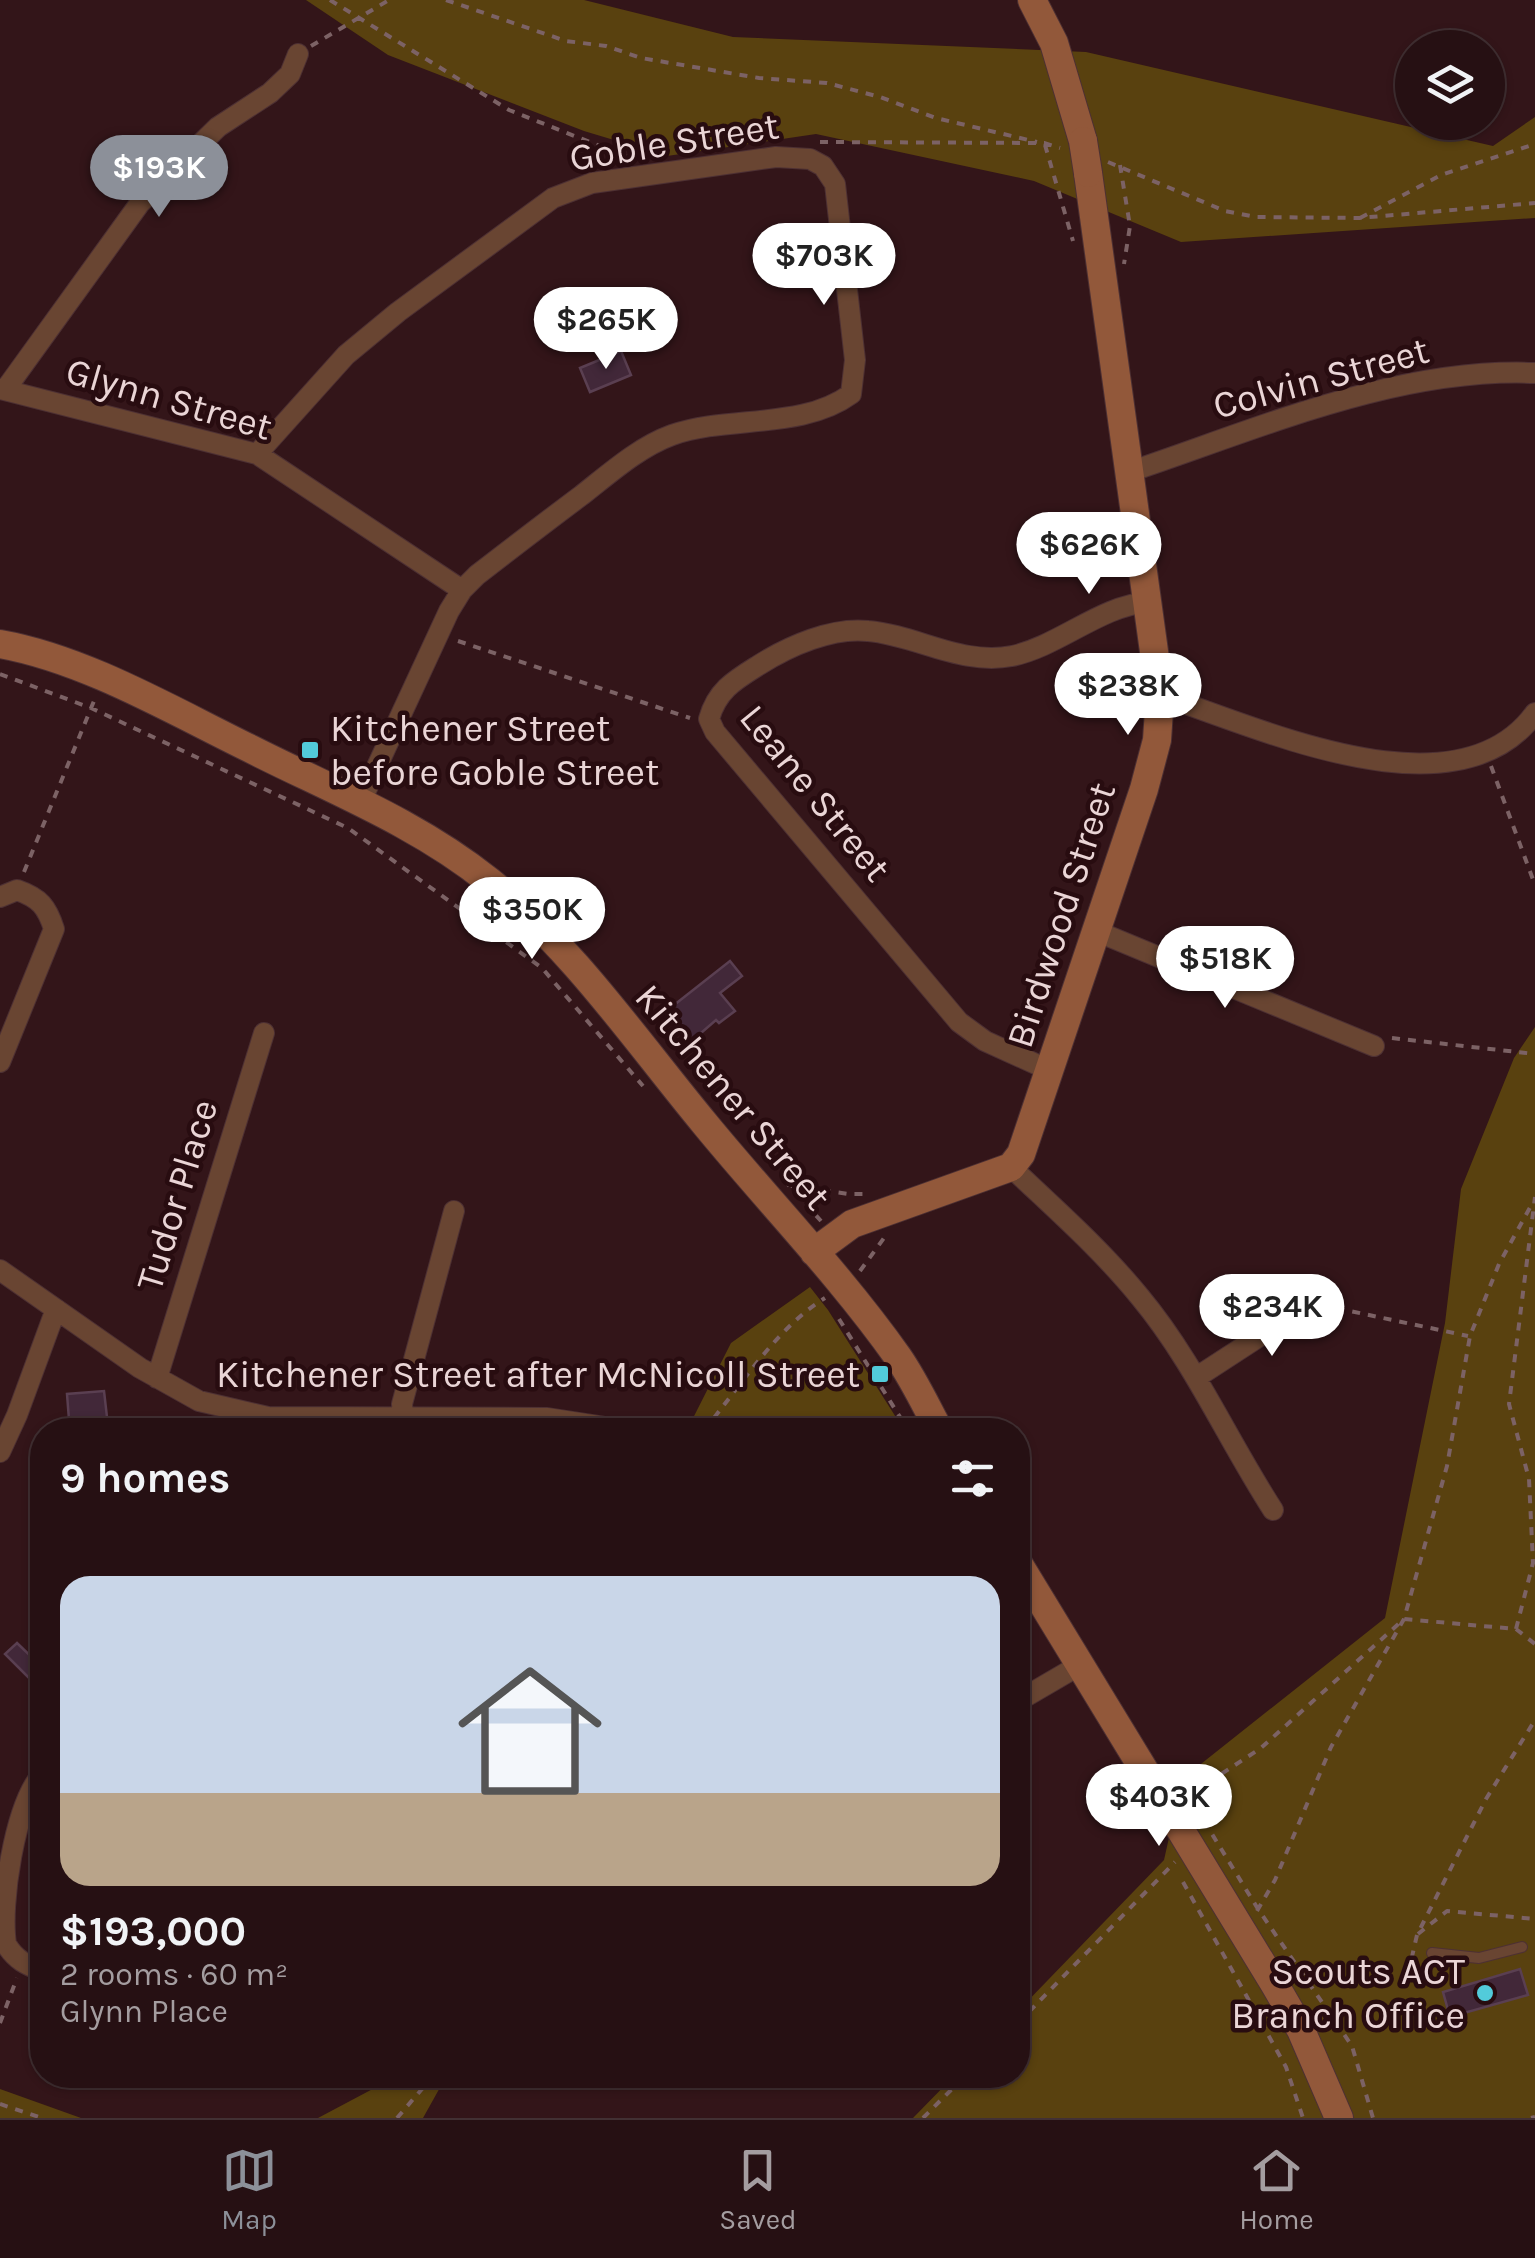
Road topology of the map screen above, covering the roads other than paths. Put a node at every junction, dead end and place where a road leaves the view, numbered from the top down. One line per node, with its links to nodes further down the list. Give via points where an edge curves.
1 (1032, 0): 6 (street, Birdwood Street, via 1054,42 1084,156)
2 (298, 54): 4 (street, via 290,74 270,93 218,127 140,202)
3 (1535, 373): 6 (street, Colvin Street, via 1443,379 1374,394)
4 (2, 389): 5 (street, Glynn Street)
5 (257, 454): 7 (street, Glynn Street); 7 (street, Goble Street, via 346,355 553,198 592,183 776,158 802,156 823,166 835,184 855,360 851,394 810,413 702,426 668,437 626,460)
6 (1130, 472): 8 (street, Birdwood Street)
7 (462, 590): 12 (street, Goble Street)
8 (1148, 602): 10 (street, Birdwood Street); 18 (street, Leane Street, via 1009,656 972,656 868,631 836,633 734,680 717,695 709,719 959,1022)
9 (0, 644): 12 (street, Kitchener Street, via 103,679)
10 (1160, 695): 11 (street, via 1281,736 1417,764 1458,762 1486,752 1525,728); 14 (street, Birdwood Street, via 1153,756)
11 (1535, 713)
12 (362, 801): 21 (street, Kitchener Street, via 462,861 514,902)
13 (9, 894): 17 (street, via 32,895 48,908 54,930)
14 (1096, 931): 16 (street); 18 (street, Birdwood Street)
15 (264, 1033): 26 (street, Tudor Place)
16 (1374, 1046)
17 (0, 1062)
18 (1050, 1070): 19 (street, Birdwood Street)
19 (1011, 1166): 21 (street, via 852,1224); 25 (street, via 1108,1260)
20 (454, 1211): 28 (street, via 402,1404)
21 (824, 1244): 30 (street, Kitchener Street)
22 (0, 1270): 24 (street)
23 (1304, 1293): 25 (street, via 1277,1325)
24 (56, 1309): 26 (street); 31 (street)
25 (1196, 1376): 32 (street)
26 (157, 1378): 27 (street, via 199,1402)
27 (248, 1418)
28 (404, 1418): 29 (street)
29 (547, 1418)
30 (932, 1418)
31 (0, 1452)
32 (1273, 1510)
33 (1030, 1584): 34 (street)
34 (1078, 1666): 35 (street); 40 (street, via 1176,1844 1251,1920)
35 (1030, 1694)
36 (30, 1797): 39 (street, via 0,1880 4,1942)
37 (1522, 1948): 38 (lane, via 1480,1958)
38 (1432, 1953)
39 (30, 1967)
40 (1339, 2118)

